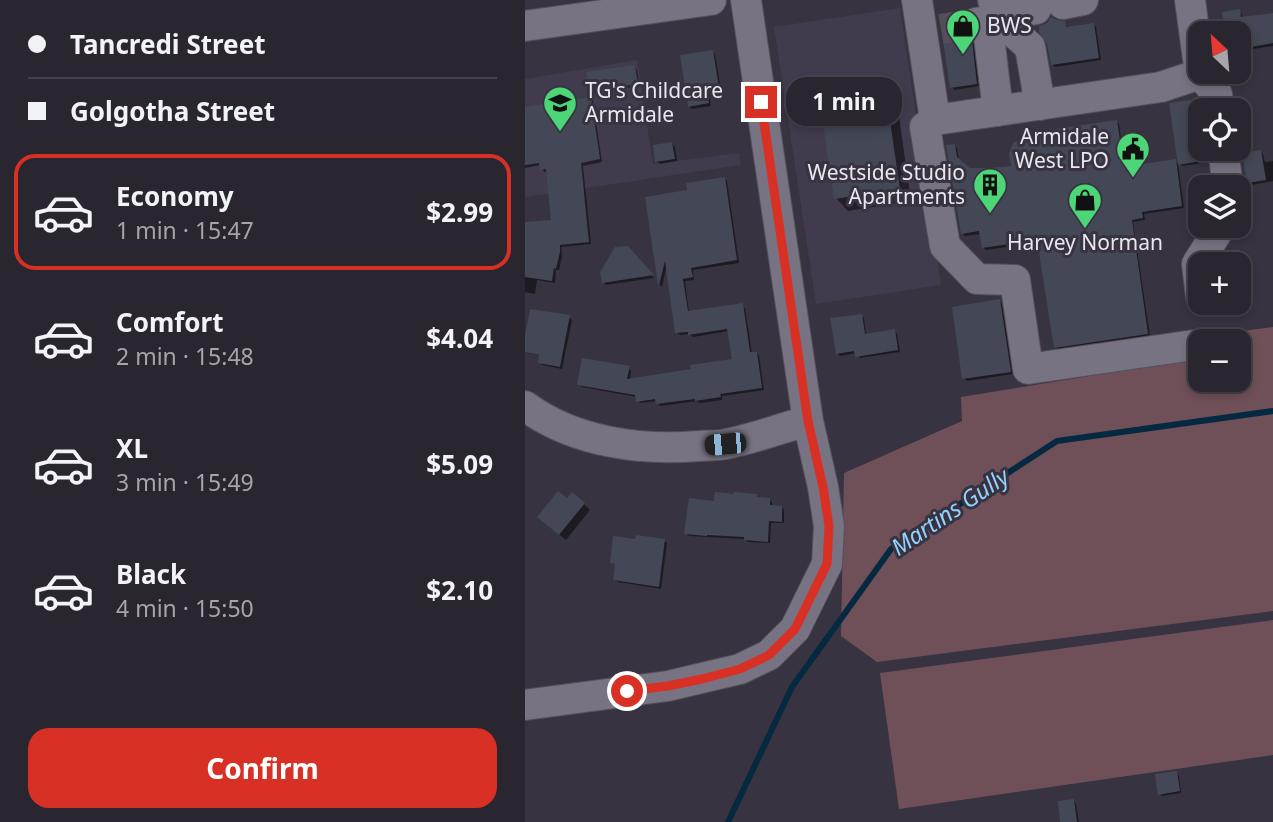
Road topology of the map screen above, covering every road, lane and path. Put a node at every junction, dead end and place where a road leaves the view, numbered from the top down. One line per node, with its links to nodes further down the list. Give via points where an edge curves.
1 (711, 0): 8 (street)
2 (746, 0): 15 (street)
3 (917, 0): 12 (street, via 932,31)
4 (1190, 0): 7 (street)
5 (1060, 4): 6 (street)
6 (992, 14): 10 (street, via 1030,47); 11 (street)
7 (1193, 21)
8 (525, 26)
9 (1188, 78): 10 (street, via 1161,87)
10 (1040, 105): 11 (street)
11 (998, 111): 12 (street)
12 (935, 120): 13 (street, via 925,127 945,246 977,279 1015,280 1028,369)
13 (1188, 346)
14 (525, 406): 15 (street, via 538,416 612,443 670,448 725,444)
15 (808, 421): 16 (street, via 829,526 827,564 795,629 769,655 740,669 668,686)
16 (525, 705)

